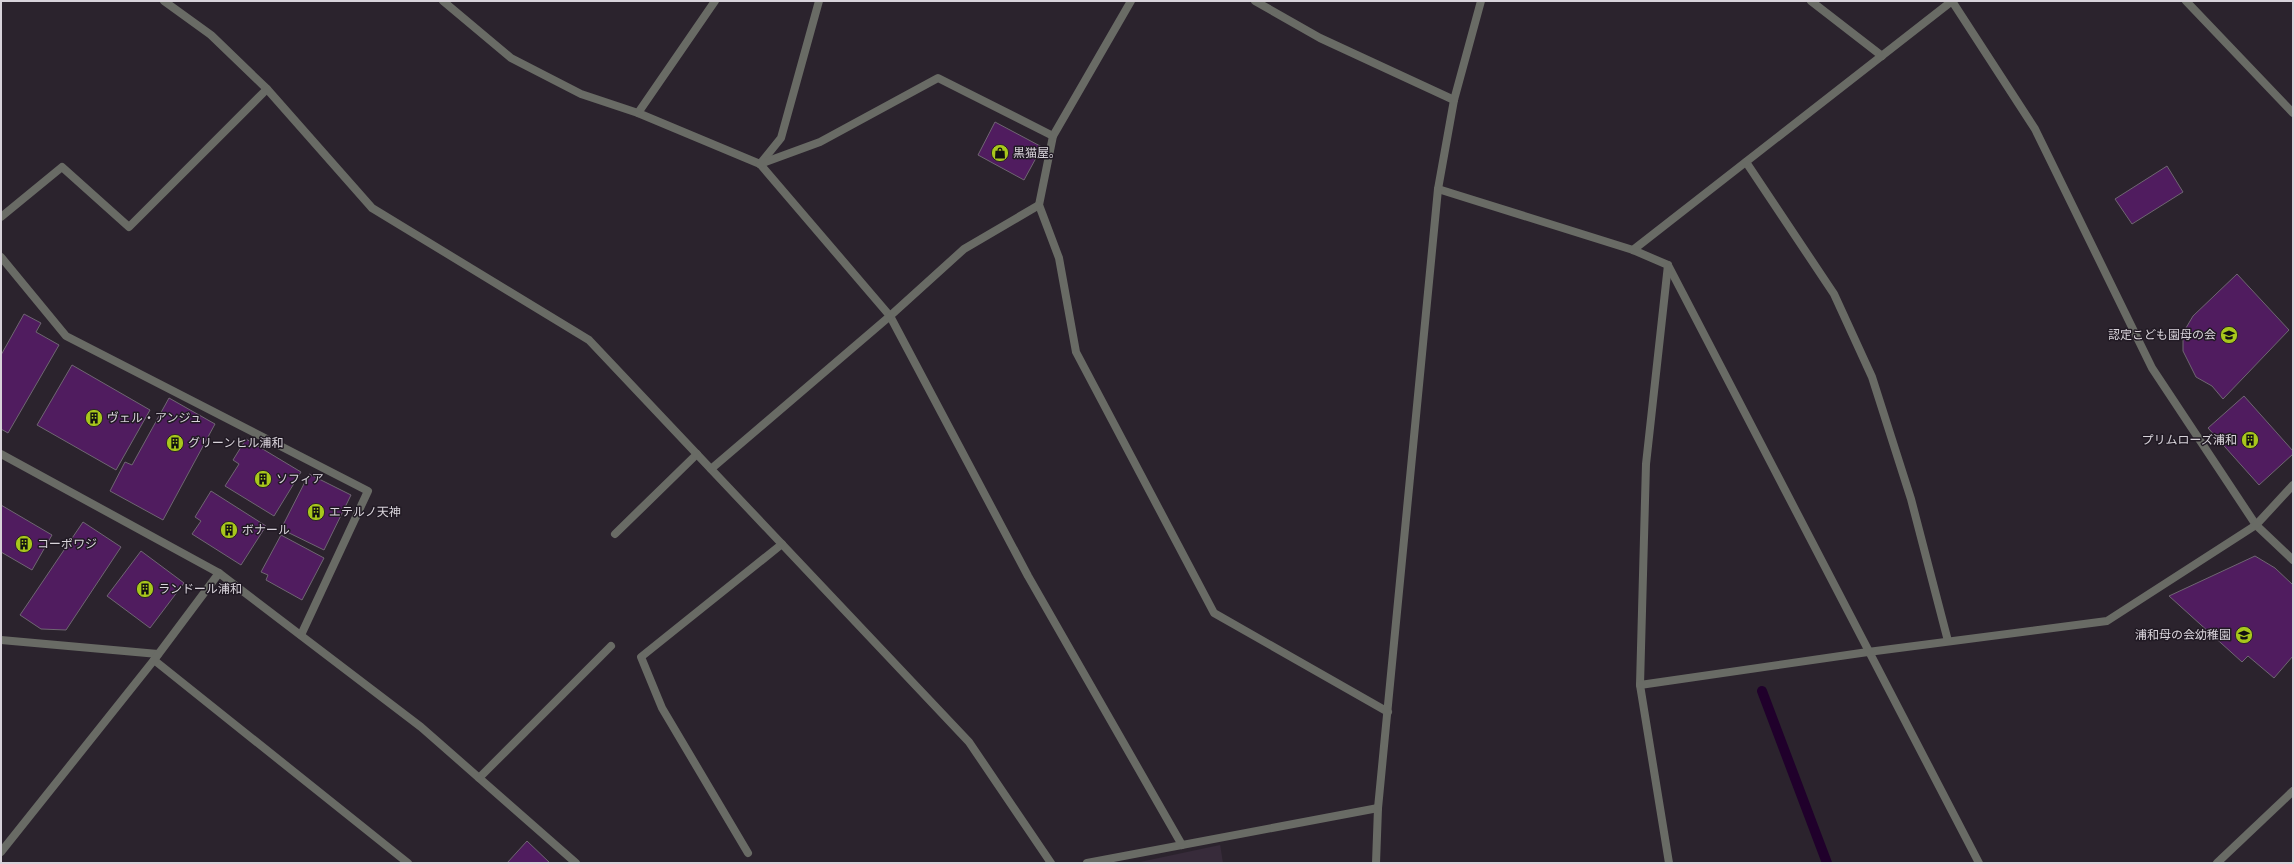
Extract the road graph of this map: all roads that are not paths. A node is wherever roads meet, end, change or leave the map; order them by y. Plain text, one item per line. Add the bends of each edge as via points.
1 (164, 1) edge
2 (442, 1) edge
3 (715, 1) edge
4 (819, 1) edge
5 (1131, 1) edge
6 (1255, 1) edge
7 (1481, 1) edge
8 (1952, 1) edge
9 (2186, 1) edge
10 (1813, 2) edge
11 (1882, 56) junction
12 (267, 89) junction
13 (1454, 100) junction
14 (638, 113) junction
15 (2293, 113) edge
16 (1053, 136) junction
17 (1746, 162) junction
18 (760, 164) junction
19 (1438, 189) junction
20 (1039, 205) junction
21 (1, 217) edge
22 (1633, 250) junction
23 (1, 257) edge
24 (1668, 265) junction
25 (890, 316) junction
26 (1, 454) edge
27 (697, 454) junction
28 (711, 469) junction
29 (2293, 485) edge
30 (2256, 525) junction
31 (615, 534) dead end
32 (782, 544) junction
33 (2293, 560) edge
34 (219, 573) junction
35 (301, 635) junction
36 (1, 640) edge
37 (1948, 641) junction
38 (611, 646) dead end
39 (1868, 652) junction
40 (156, 657) junction
41 (1640, 686) junction
42 (1388, 712) junction
43 (479, 778) junction
44 (2293, 791) edge
45 (1378, 808) junction
46 (1182, 845) junction
47 (1, 852) edge
48 (748, 853) dead end
49 (408, 863) edge
50 (576, 863) edge
51 (1051, 863) edge
52 (1088, 863) edge
53 (1376, 863) edge
54 (1669, 863) edge
55 (1979, 863) edge
56 (2217, 863) edge

1 - 12 street via 211,35
2 - 14 street via 511,58 581,94
3 - 14 street
4 - 18 street via 781,138
5 - 16 street
6 - 13 street via 1320,38
7 - 13 street
8 - 11 street
8 - 30 street via 2035,129 2152,368
9 - 15 street
10 - 11 street
11 - 17 street
12 - 21 street via 129,227 62,167
12 - 27 street via 372,208 589,340
13 - 19 street
14 - 18 street
16 - 18 street via 938,78 820,142
16 - 20 street
17 - 22 street
17 - 37 street via 1834,294 1872,377 1911,499
18 - 25 street
19 - 22 street
19 - 42 street
20 - 25 street via 964,249
20 - 42 street via 1058,258 1076,352 1214,613
22 - 24 street
23 - 35 street via 66,336 368,491
24 - 39 street via 1766,450
24 - 41 street via 1646,464
25 - 28 street
25 - 46 street via 1028,576
26 - 34 street
27 - 28 street
27 - 31 street
28 - 32 street
29 - 30 street
30 - 33 street
30 - 37 street via 2107,621
32 - 48 street via 642,657 662,708
32 - 51 street via 969,742
34 - 35 street
34 - 40 street
35 - 43 street via 421,727
36 - 40 street
37 - 39 street
38 - 43 street
39 - 41 street
39 - 55 street
40 - 47 street
40 - 49 street
41 - 54 street
42 - 45 street
43 - 50 street
44 - 56 street
45 - 46 street
45 - 53 street
46 - 52 street

